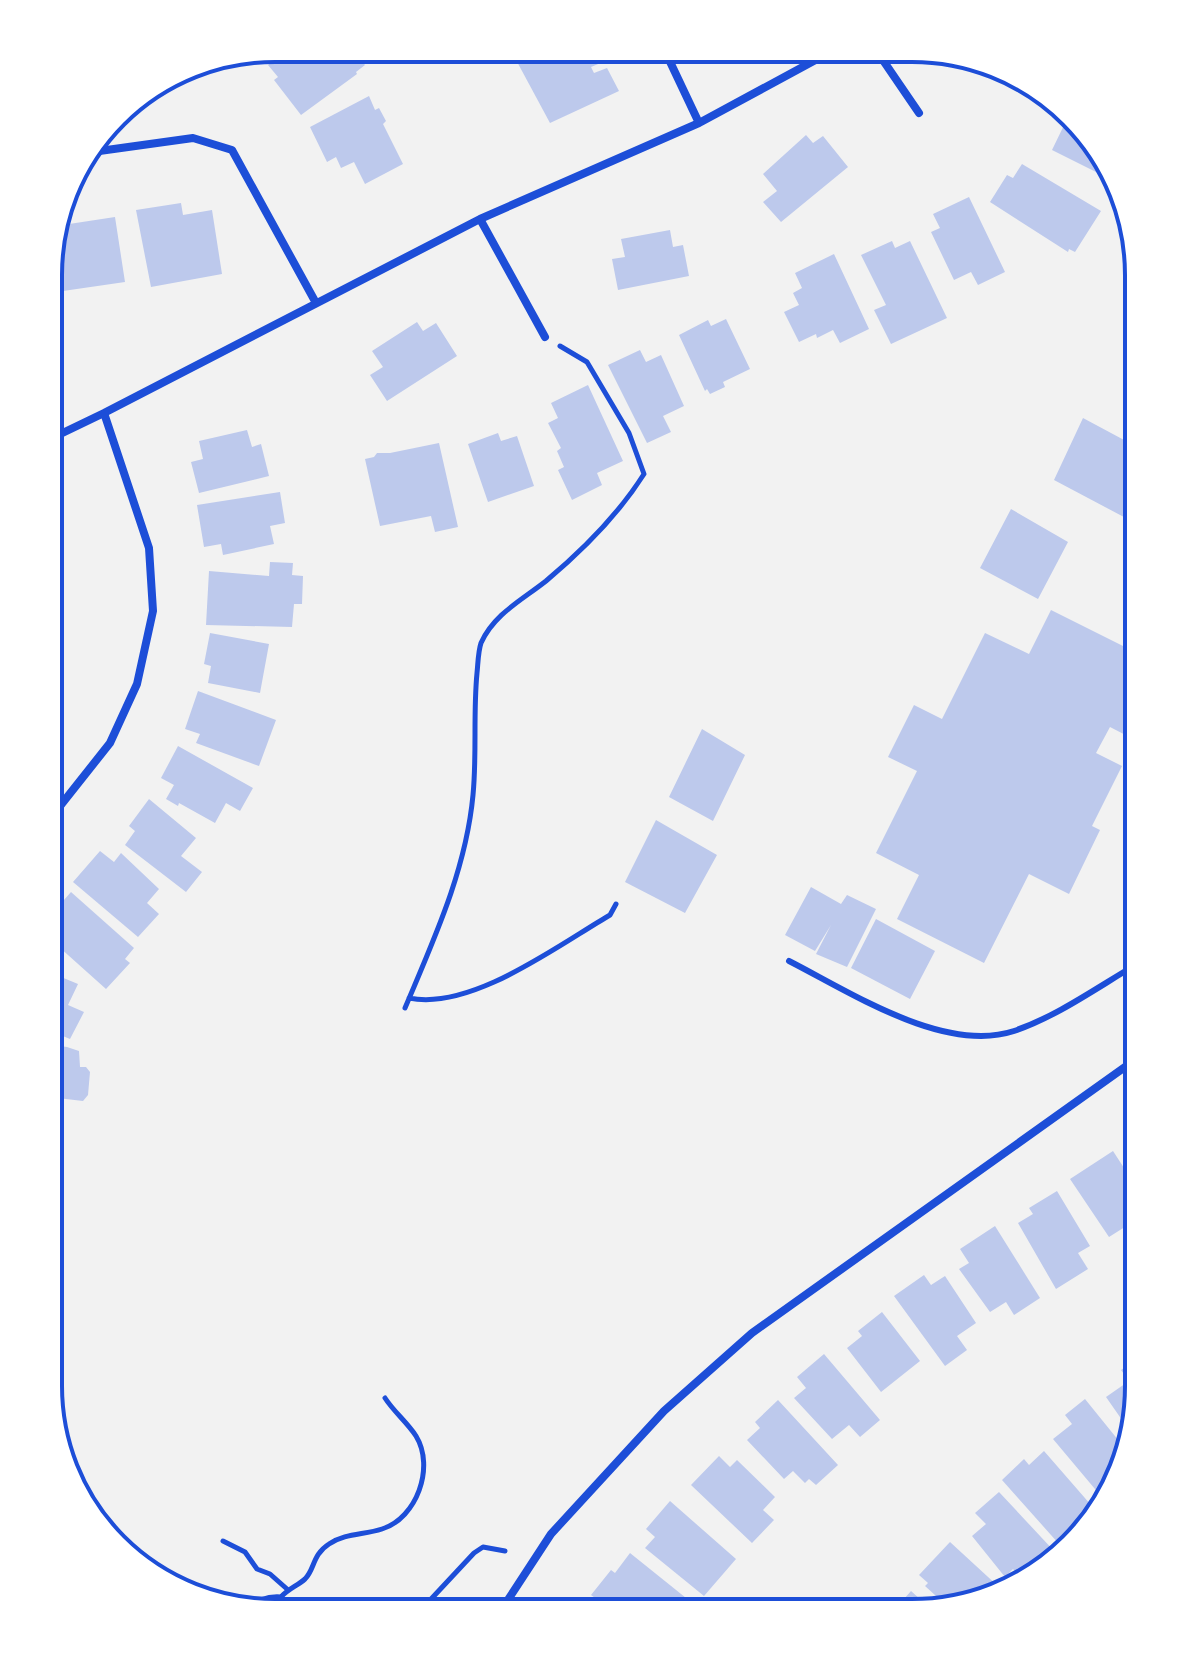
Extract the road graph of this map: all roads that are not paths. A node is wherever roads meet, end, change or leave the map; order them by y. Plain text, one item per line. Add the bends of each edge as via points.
1 (670, 62) edge
2 (812, 62) edge
3 (884, 62) edge
4 (919, 113) dead end
5 (699, 123) junction
6 (102, 151) edge
7 (480, 219) junction
8 (316, 303) junction
9 (545, 337) road end
10 (104, 413) junction
11 (62, 433) edge
12 (62, 804) edge
13 (789, 961) dead end
14 (1125, 971) edge
15 (1125, 1067) edge
16 (508, 1599) edge

1 - 5 street
2 - 5 street
3 - 4 street
5 - 7 street
6 - 8 street via 193,138 232,150
7 - 8 street
7 - 9 street
8 - 10 street
10 - 11 street
10 - 12 street via 149,548 153,611 137,684 110,743
13 - 14 lane via 908,1020 970,1037 1012,1032
15 - 16 street via 752,1333 664,1411 551,1534

